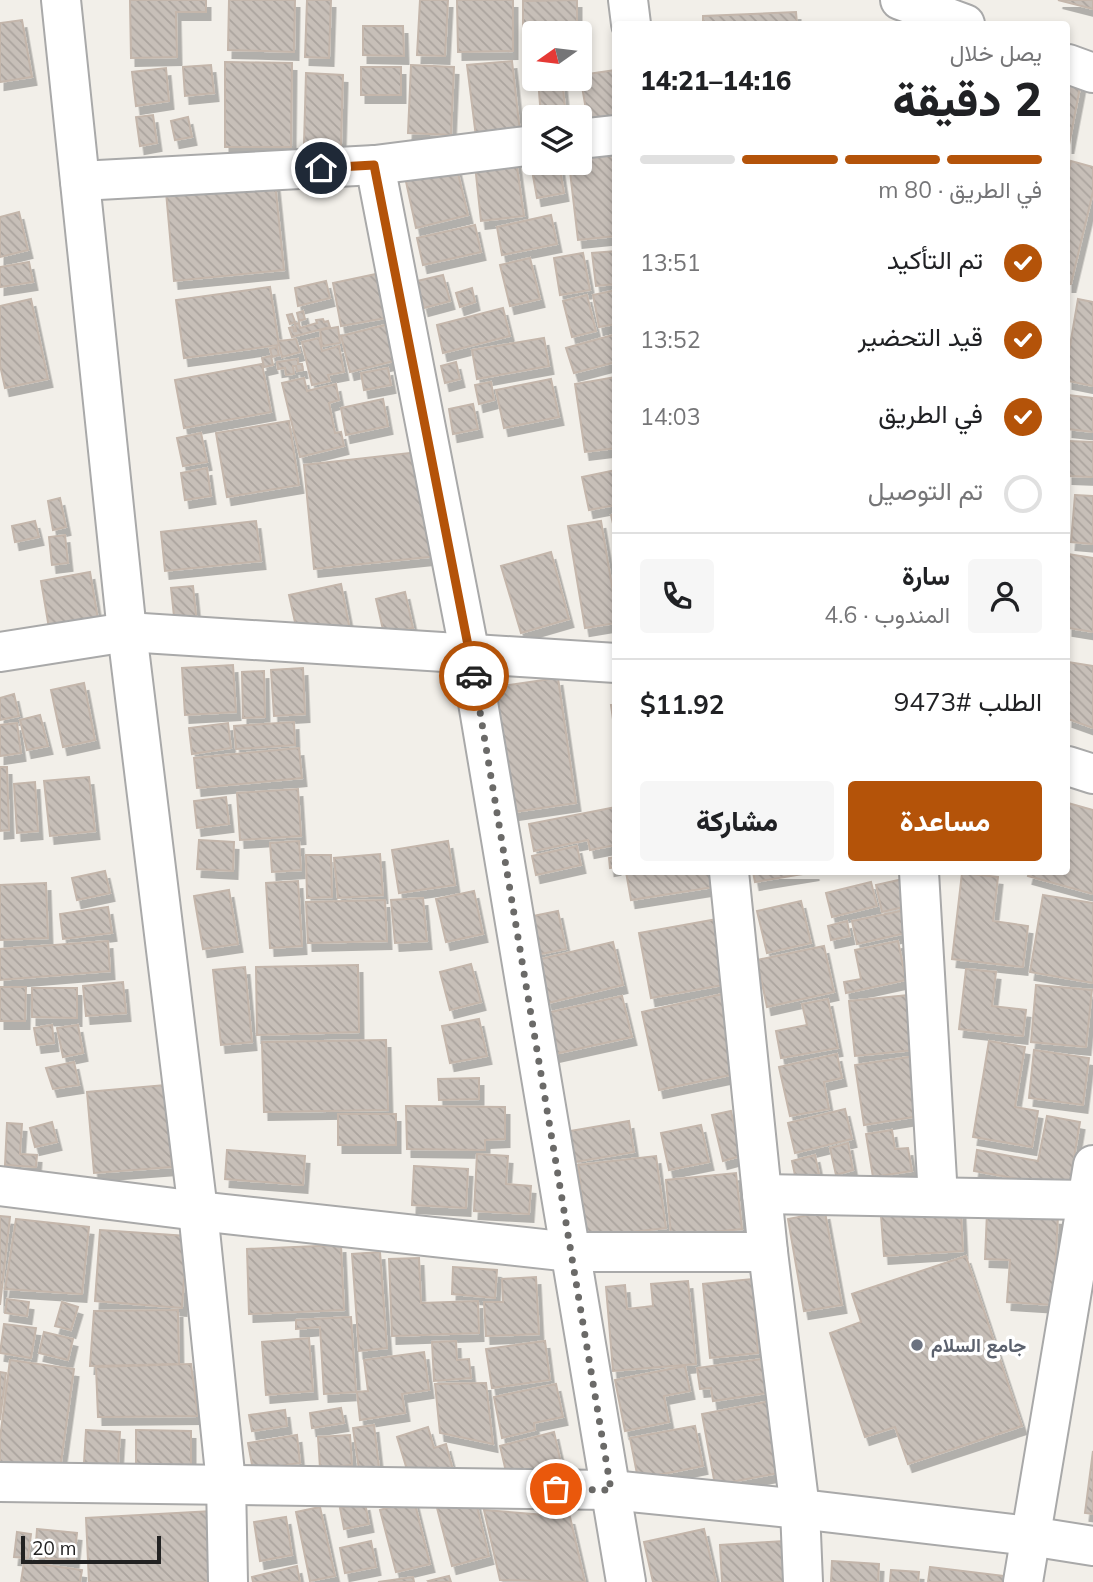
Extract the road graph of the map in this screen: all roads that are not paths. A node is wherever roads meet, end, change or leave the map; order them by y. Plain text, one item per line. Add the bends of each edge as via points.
1 (61, 0) edge
2 (628, 0) edge
3 (883, 0) edge
4 (900, 0) edge
5 (631, 21) edge
6 (884, 21) edge
7 (957, 21) edge
8 (1070, 65) edge
9 (1093, 73) edge
10 (612, 135) edge
11 (592, 138) edge
12 (522, 146) edge
13 (374, 165) junction
14 (80, 181) junction
15 (127, 632) junction
16 (0, 652) edge
17 (470, 655) junction
18 (612, 663) edge
19 (1070, 766) edge
20 (1093, 774) edge
21 (729, 875) edge
22 (919, 875) edge
23 (1090, 1183) edge
24 (0, 1186) edge
25 (762, 1194) junction
26 (938, 1198) junction
27 (198, 1211) junction
28 (571, 1252) junction
29 (768, 1252) junction
30 (0, 1482) edge
31 (226, 1483) junction
32 (611, 1490) junction
33 (800, 1509) junction
34 (1030, 1536) junction
35 (1093, 1546) edge
36 (228, 1582) edge
37 (626, 1582) edge
38 (803, 1582) edge
39 (1023, 1582) edge

1 - 14 street
2 - 5 street
3 - 6 street
4 - 7 street
8 - 9 street
10 - 11 street
12 - 13 street
13 - 14 street
13 - 17 street
14 - 15 street
15 - 16 street
15 - 17 street
15 - 27 street
17 - 18 street
17 - 28 street
19 - 20 street
21 - 25 street
22 - 26 street
23 - 26 street
23 - 34 street
24 - 27 street
25 - 26 street
25 - 29 street
27 - 28 street
27 - 31 street
28 - 29 street
28 - 32 street
29 - 33 street
30 - 31 street
31 - 32 street
31 - 36 street
32 - 33 street
32 - 37 street
33 - 34 street
33 - 38 street
34 - 35 street
34 - 39 street

